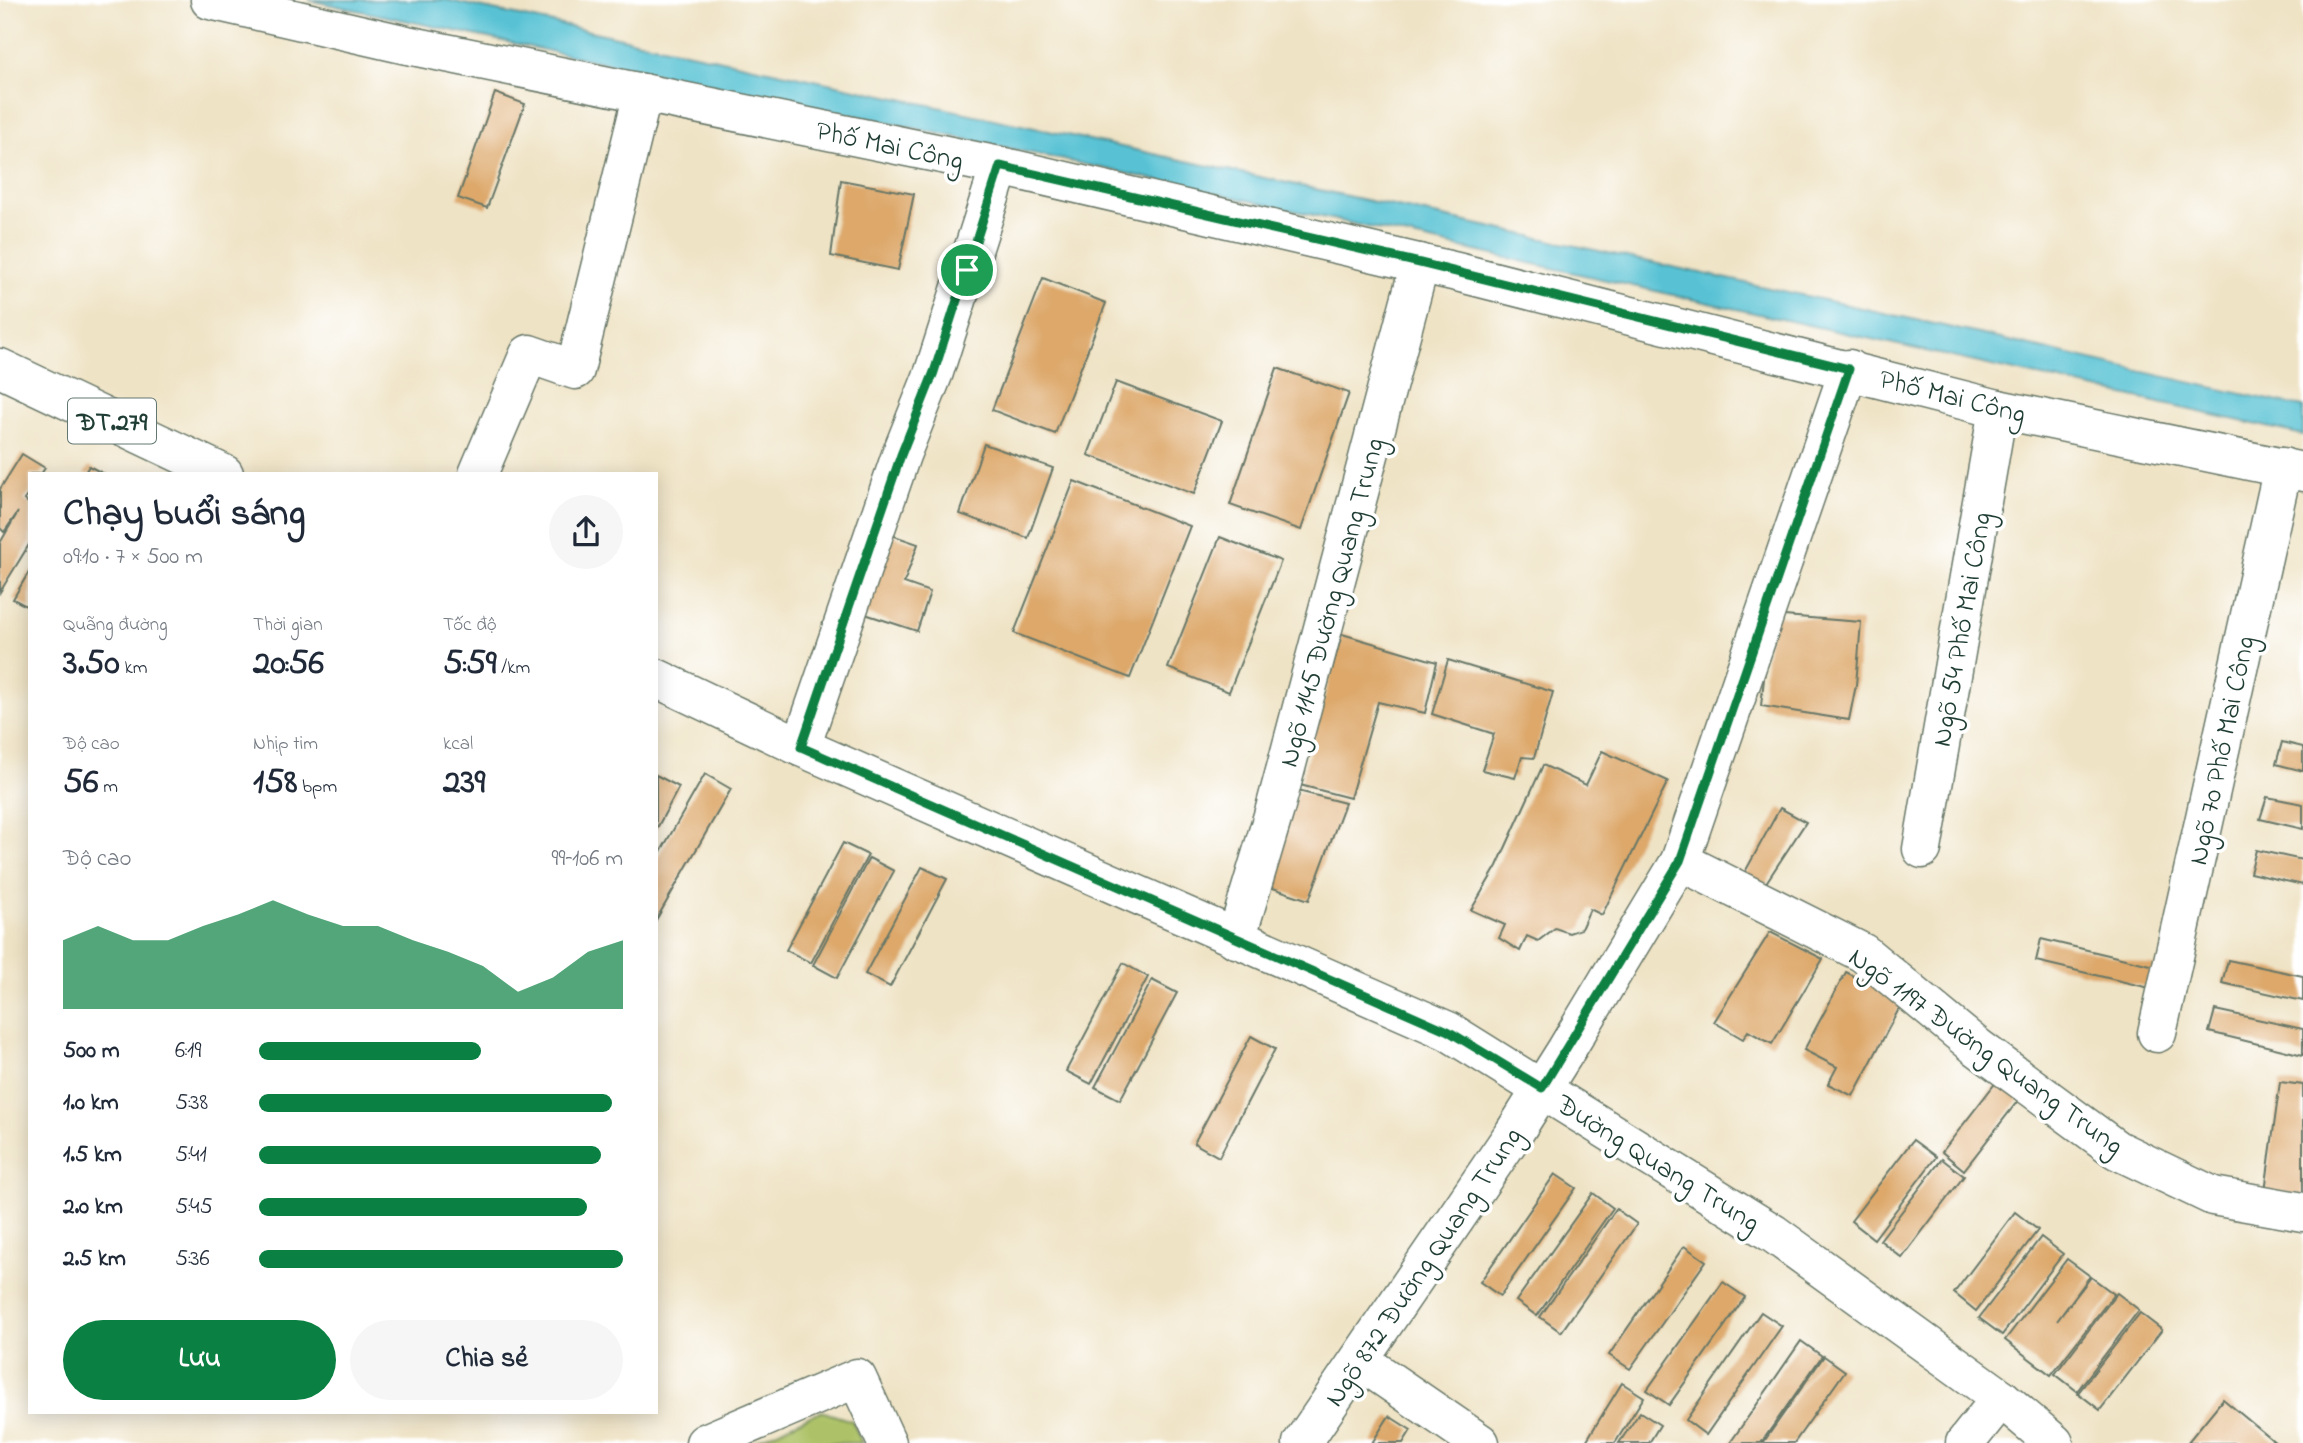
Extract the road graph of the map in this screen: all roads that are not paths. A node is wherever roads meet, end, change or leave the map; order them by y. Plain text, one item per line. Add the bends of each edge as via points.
1 (211, 0) edge
2 (643, 93) junction
3 (1000, 166) junction
4 (1420, 263) junction
5 (0, 369) edge
6 (1849, 369) junction
7 (1998, 409) junction
8 (2293, 469) edge
9 (220, 472) edge
10 (479, 472) edge
11 (658, 679) edge
12 (801, 747) junction
13 (1922, 849) dead end
14 (1680, 861) junction
15 (1236, 939) junction
16 (2157, 1033) dead end
17 (1542, 1088) junction
18 (2303, 1212) edge
19 (1359, 1360) junction
20 (2001, 1398) junction
21 (705, 1443) edge
22 (887, 1443) edge
23 (1302, 1443) edge
24 (1480, 1443) edge
25 (1965, 1443) edge
26 (2054, 1443) edge

1 - 2 street, Phố Mai Công
2 - 3 street, Phố Mai Công
2 - 10 street via 575,370 529,354
3 - 4 street, Phố Mai Công
3 - 12 street via 934,372
4 - 6 street, Phố Mai Công
4 - 15 street, Ngõ 1145 Đường Quang Trung
5 - 9 street, ĐT.279
6 - 7 street, Phố Mai Công
6 - 14 street, Ngõ 872 Đường Quang Trung
7 - 8 street, Phố Mai Công
7 - 13 street, Ngõ 54 Phố Mai Công
8 - 16 street, Ngõ 70 Phố Mai Công
11 - 12 street, Đường Quang Trung
12 - 15 street, Đường Quang Trung
14 - 17 street, Ngõ 872 Đường Quang Trung
14 - 18 street, Ngõ 1197 Đường Quang Trung via 1863,953 1977,1047 2118,1150 2213,1196
15 - 17 street, Đường Quang Trung via 1448,1031
17 - 19 street, Ngõ 872 Đường Quang Trung
17 - 20 street, Đường Quang Trung via 1774,1234
19 - 23 street, Ngõ 872 Đường Quang Trung
19 - 24 street
20 - 25 street
20 - 26 street, Đường Quang Trung
21 - 22 street via 857,1378

